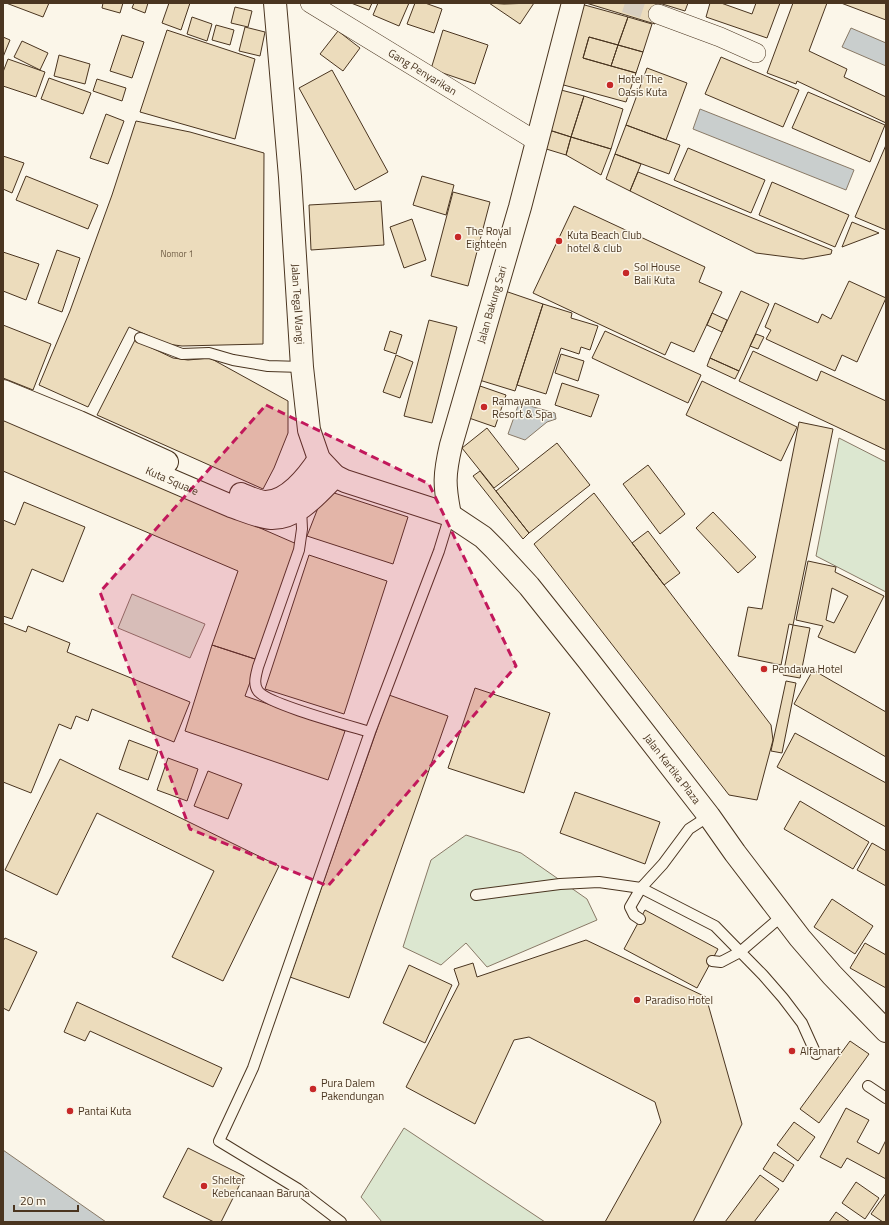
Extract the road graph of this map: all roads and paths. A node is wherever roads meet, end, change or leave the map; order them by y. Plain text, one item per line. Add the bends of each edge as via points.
1 (275, 3) edge
2 (310, 3) edge
3 (572, 3) edge
4 (658, 14) tunnel mouth
5 (756, 53) dead end
6 (536, 141) junction
7 (140, 338) dead end
8 (302, 368) junction
9 (3, 391) edge
10 (3, 408) edge
11 (71, 427) junction
12 (319, 459) junction
13 (335, 476) junction
14 (300, 507) junction
15 (450, 515) junction
16 (370, 732) junction
17 (709, 816) junction
18 (640, 888) junction
19 (476, 895) dead end
20 (783, 916) junction
21 (640, 919) dead end
22 (740, 952) junction
23 (712, 961) dead end
24 (886, 1031) edge
25 (816, 1054) dead end
26 (868, 1086) dead end
27 (886, 1098) edge
28 (341, 1222) edge

1 - 8 main road, Jalan Tegal Wangi via 290,177
2 - 6 street, Gang Penyarikan
3 - 6 main road, Jalan Bakung Sari
4 - 5 street
6 - 15 main road, Jalan Bakung Sari via 516,223 467,388 446,470 445,489
7 - 8 lane via 182,354 209,354 268,366
8 - 12 main road, Jalan Tegal Wangi via 309,430
9 - 11 main road, Kuta Square
10 - 11 main road, Kuta Square
11 - 12 main road, Kuta Square via 253,500 264,502 276,500 293,489 312,471
11 - 14 main road, Kuta Square via 251,513 270,518 292,513
12 - 13 main road, Jalan Tegal Wangi
13 - 14 main road, Kuta Square
13 - 15 main road, Jalan Tegal Wangi via 372,491
14 - 16 lane via 302,529 299,550 258,667 256,689 260,695 283,705
15 - 16 lane via 439,551
15 - 17 main road, Jalan Kartika Plaza via 483,537 529,586
16 - 28 lane via 253,1068 219,1141 298,1189
17 - 18 lane via 689,829 663,864
17 - 20 main road, Jalan Kartika Plaza
18 - 19 lane via 599,882 560,884
18 - 21 lane via 630,907 634,915
18 - 22 lane via 715,926
20 - 22 lane
20 - 24 main road, Jalan Kartika Plaza via 832,975
22 - 23 lane via 721,962
22 - 25 lane via 763,975 802,1024
26 - 27 lane

